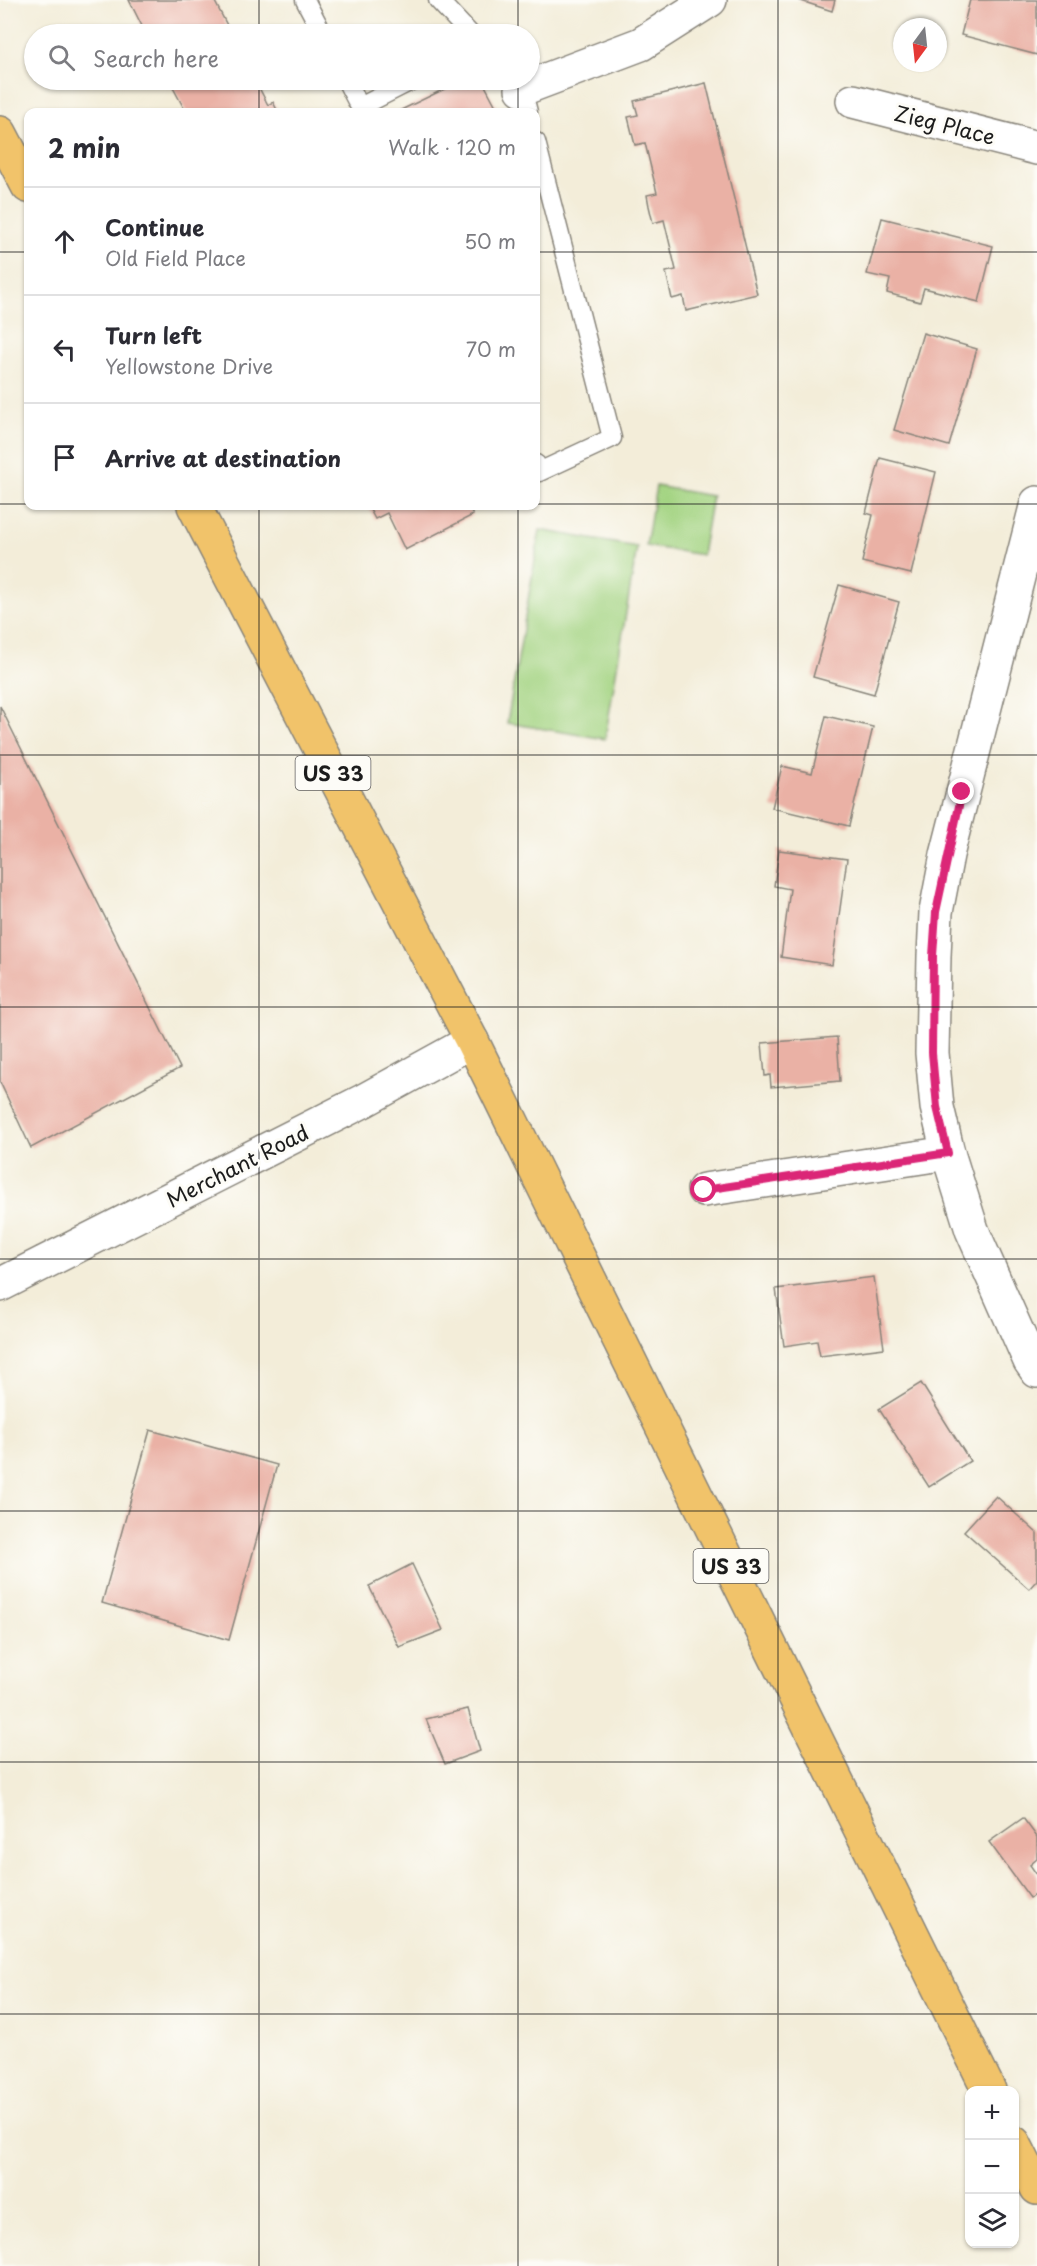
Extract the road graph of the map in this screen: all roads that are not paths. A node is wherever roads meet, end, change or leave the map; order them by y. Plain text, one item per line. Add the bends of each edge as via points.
1 (305, 0) edge
2 (438, 0) edge
3 (710, 0) edge
4 (318, 24) edge
5 (461, 24) edge
6 (540, 86) edge
7 (351, 90) edge
8 (393, 90) edge
9 (853, 100) dead end
10 (0, 133) edge
11 (1037, 148) edge
12 (540, 175) edge
13 (24, 178) edge
14 (540, 472) edge
15 (1037, 504) edge
16 (196, 510) edge
17 (472, 1041) junction
18 (948, 1153) junction
19 (704, 1190) dead end
20 (0, 1285) edge
21 (1037, 1371) edge
22 (987, 2086) edge
23 (1019, 2153) edge
24 (1037, 2188) edge

1 - 4 lane
2 - 5 lane
3 - 6 street via 641,44
7 - 8 lane via 360,106
9 - 11 street, Zieg Place
10 - 13 highway
12 - 14 lane via 612,438
15 - 18 street via 962,792 936,912 932,1053 937,1107
16 - 17 highway, US 33
17 - 20 street, Merchant Road via 363,1101
17 - 22 highway, US 33
18 - 19 street
18 - 21 street via 972,1230
23 - 24 highway

